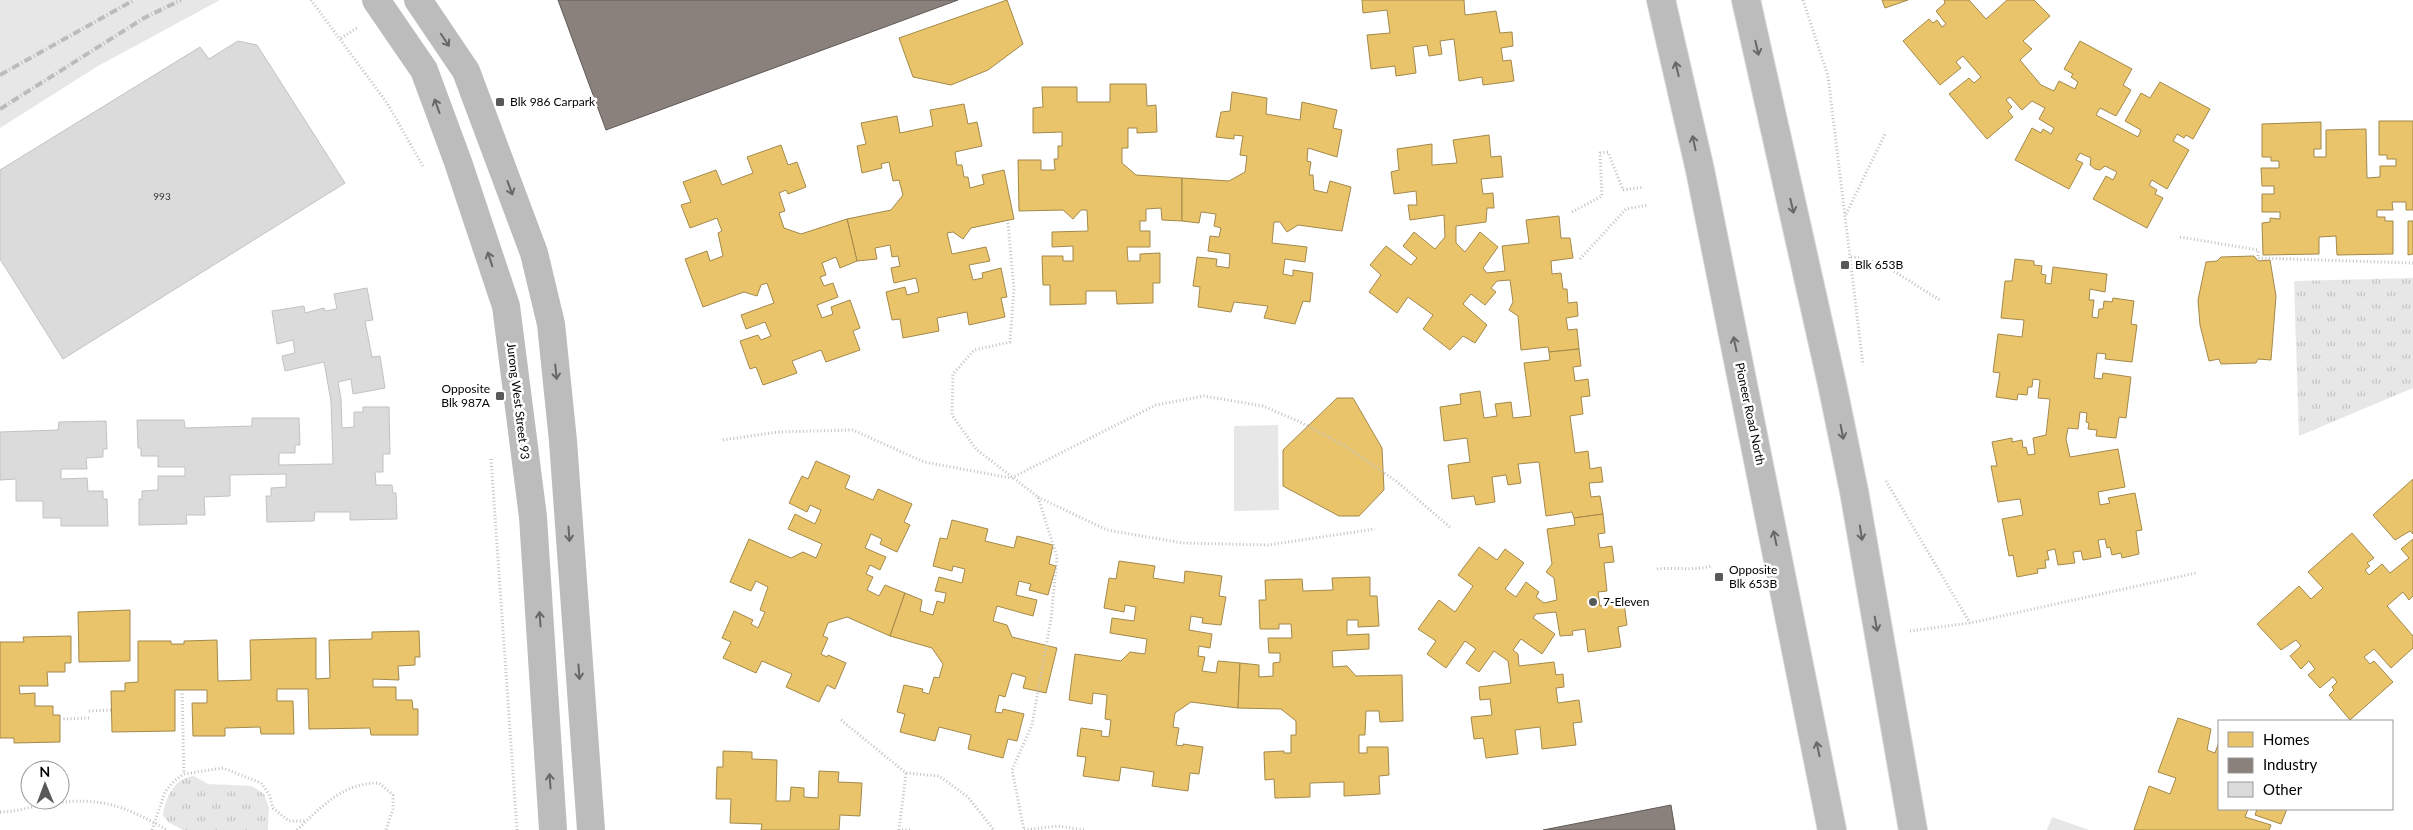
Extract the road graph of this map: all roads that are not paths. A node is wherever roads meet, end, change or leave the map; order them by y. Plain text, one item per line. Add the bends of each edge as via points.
1 (376, 0) edge
2 (418, 0) edge
3 (1661, 0) edge
4 (1746, 0) edge
5 (553, 830) edge
6 (591, 830) edge
7 (1832, 830) edge
8 (1913, 830) edge

5 -> 1 street, Jurong West Street 93 via 533,516 506,306 424,70
2 -> 6 street via 466,71 534,253 551,324 563,441
7 -> 3 street, Pioneer Road North via 1700,170
4 -> 8 street via 1846,452

